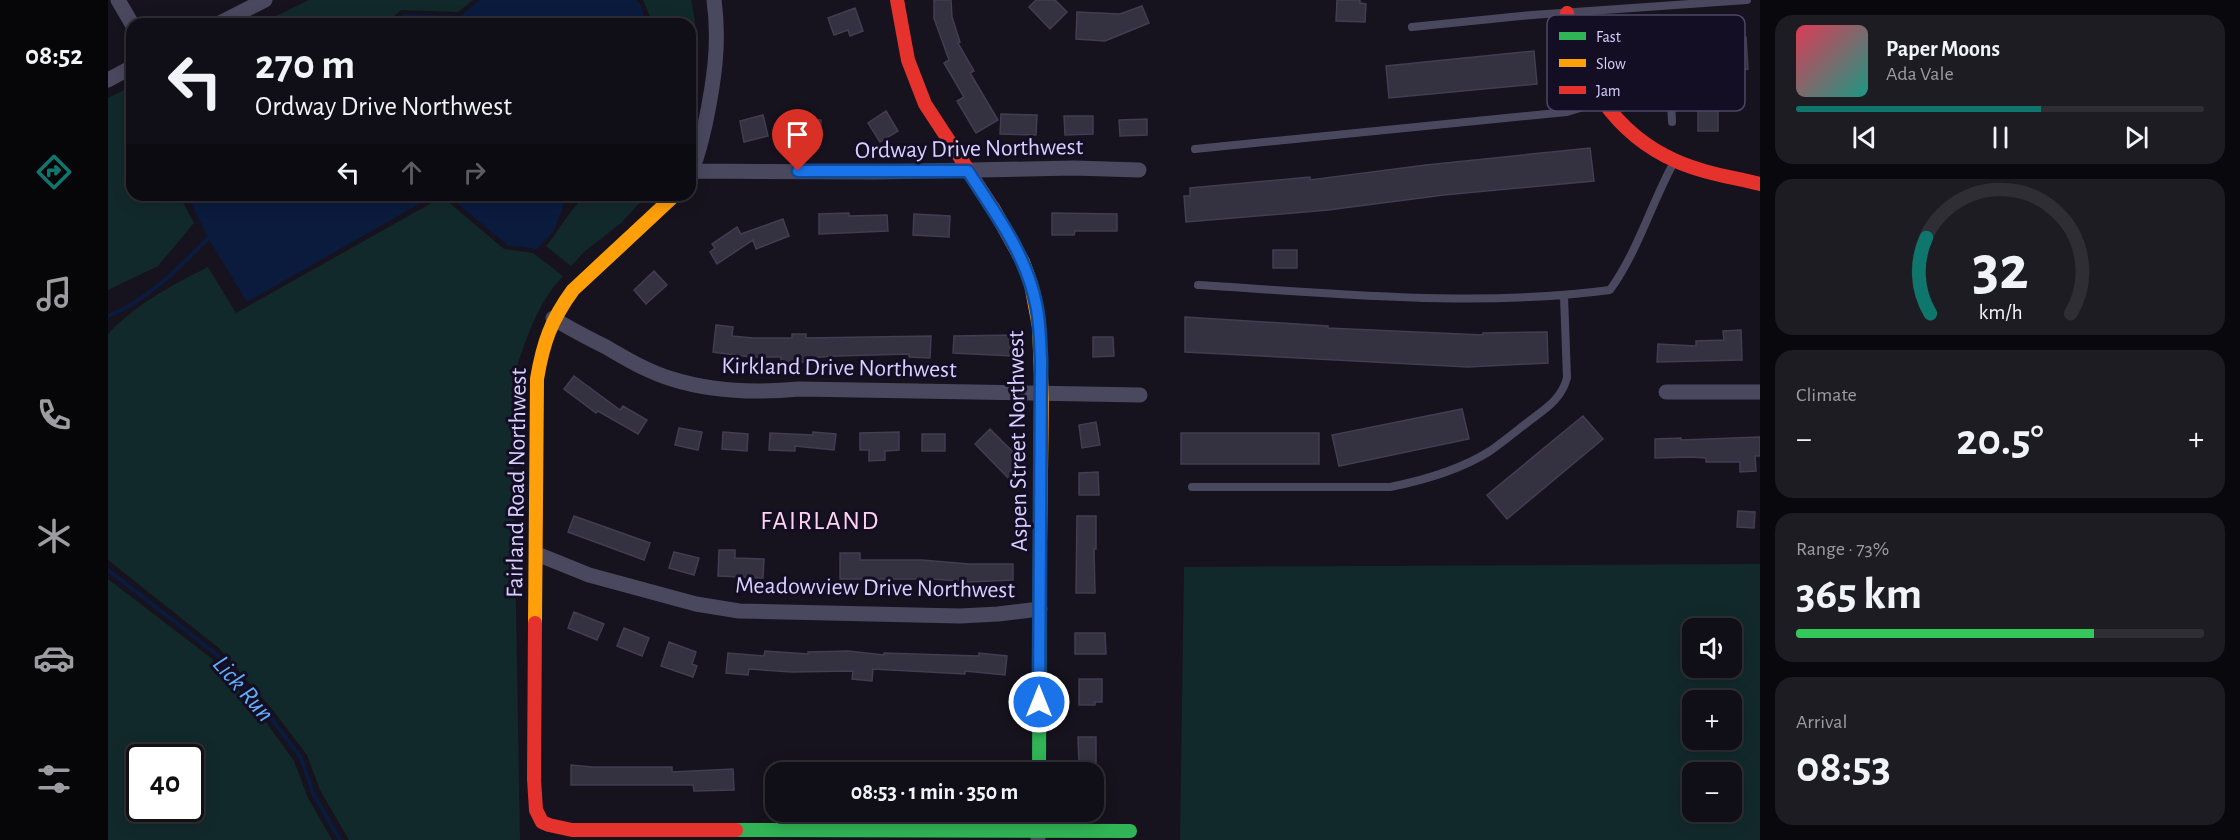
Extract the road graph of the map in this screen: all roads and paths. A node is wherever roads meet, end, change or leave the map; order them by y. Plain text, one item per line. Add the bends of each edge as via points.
1 (118, 0) edge
2 (265, 0) edge
3 (714, 0) edge
4 (897, 0) edge
5 (1748, 0) edge
6 (1567, 13) joint
7 (128, 18) edge
8 (230, 18) edge
9 (1412, 27) dead end
10 (126, 70) edge
11 (108, 80) edge
12 (1570, 111) edge
13 (1612, 111) edge
14 (1671, 111) edge
15 (1672, 122) dead end
16 (1196, 149) dead end
17 (696, 158) edge
18 (1674, 160) junction
19 (1139, 170) dead end
20 (968, 171) junction
21 (696, 172) edge
22 (1760, 184) edge
23 (669, 201) edge
24 (1198, 285) dead end
25 (1564, 296) junction
26 (553, 318) junction
27 (1042, 392) junction
28 (1666, 392) dead end
29 (1760, 392) edge
30 (1140, 395) dead end
31 (1192, 487) dead end
32 (537, 554) junction
33 (1040, 609) junction
34 (1039, 762) edge
35 (1130, 831) dead end
36 (1038, 835) edge

1 - 7 street
2 - 8 street
3 - 17 street via 717,57
4 - 20 street, Aspen Street Northwest via 919,90
5 - 6 lane
6 - 9 lane
10 - 11 street
12 - 16 lane
13 - 18 street via 1637,137
14 - 15 lane
18 - 22 street
18 - 25 lane via 1635,249 1610,290
19 - 20 street, Ordway Drive Northwest
20 - 21 street, Ordway Drive Northwest
20 - 27 street, Aspen Street Northwest via 1011,237 1031,283 1037,305
23 - 26 street, Fairland Road Northwest via 577,285
24 - 25 lane via 1445,298
25 - 31 lane via 1564,389 1552,404 1469,463 1416,482 1382,488
26 - 27 street, Kirkland Drive Northwest via 670,379 728,391
26 - 32 street, Fairland Road Northwest via 537,379
27 - 30 street, Kirkland Drive Northwest
27 - 33 street, Aspen Street Northwest
28 - 29 street
32 - 33 street, Meadowview Drive Northwest via 589,575 696,604 739,611 960,616
32 - 36 street, Fairland Road Northwest via 534,779 537,812 551,828
33 - 34 street, Aspen Street Northwest
35 - 36 street

